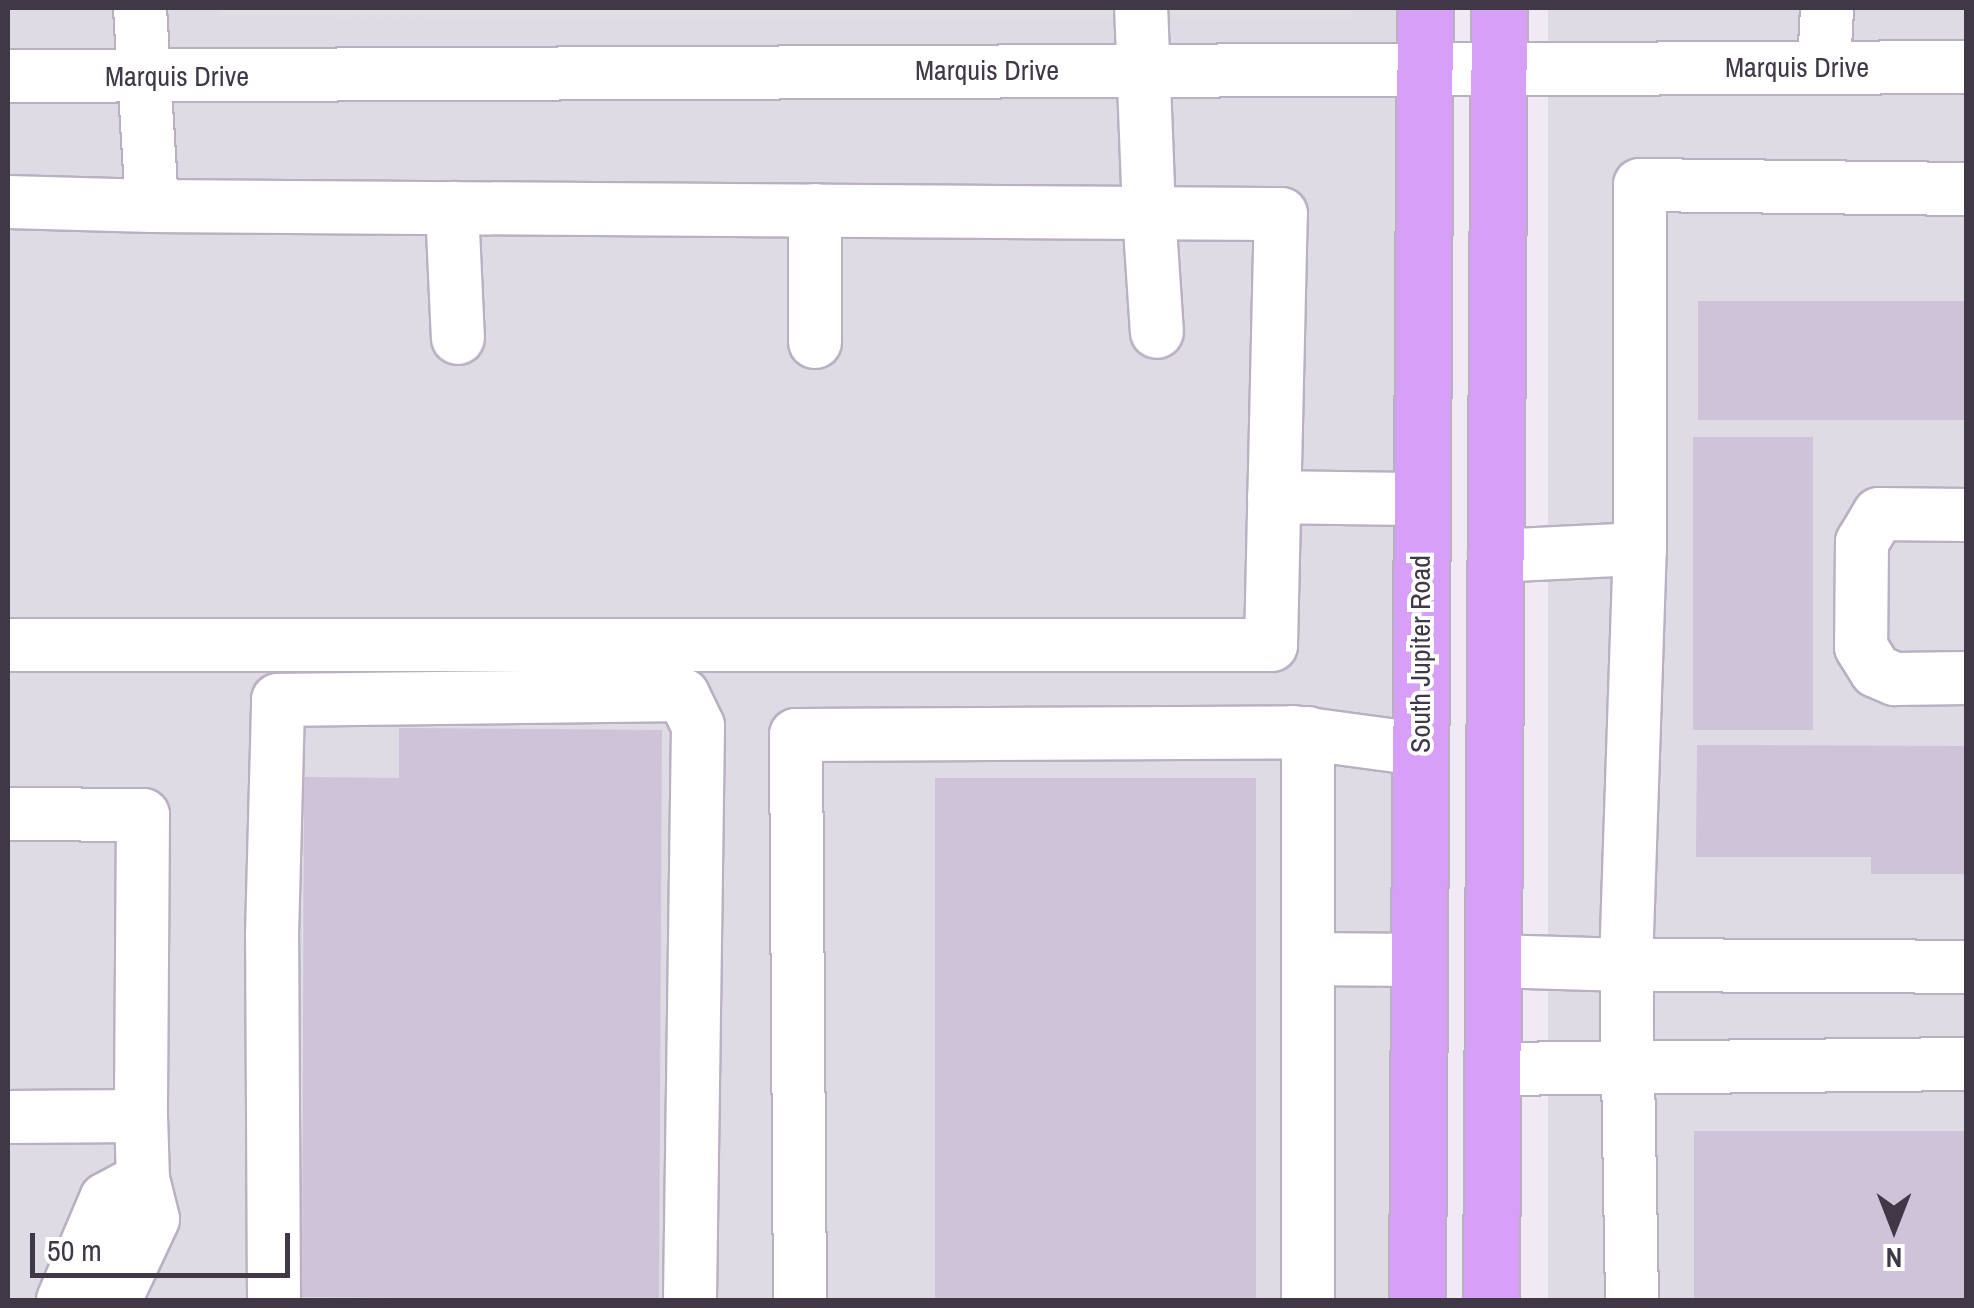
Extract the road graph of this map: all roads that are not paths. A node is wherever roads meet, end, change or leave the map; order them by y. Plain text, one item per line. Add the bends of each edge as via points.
1 (140, 8) edge
2 (1141, 8) edge
3 (1426, 8) edge
4 (1500, 8) edge
5 (1827, 8) edge
6 (1824, 66) junction
7 (1499, 67) junction
8 (1966, 67) edge
9 (1424, 68) junction
10 (1139, 70) junction
11 (8, 76) edge
12 (142, 77) junction
13 (1966, 188) edge
14 (8, 202) edge
15 (152, 206) junction
16 (452, 208) junction
17 (815, 210) junction
18 (1149, 214) junction
19 (1156, 332) dead end
20 (458, 338) dead end
21 (815, 342) dead end
22 (1274, 497) junction
23 (1422, 499) junction
24 (1966, 514) edge
25 (1640, 549) junction
26 (1496, 556) junction
27 (8, 645) edge
28 (1966, 678) edge
29 (1308, 733) junction
30 (1420, 749) junction
31 (8, 814) edge
32 (1308, 959) junction
33 (1418, 960) junction
34 (1492, 961) junction
35 (1626, 965) junction
36 (1966, 967) edge
37 (1966, 1064) edge
38 (1629, 1067) junction
39 (1492, 1069) junction
40 (141, 1116) junction
41 (8, 1117) edge
42 (143, 1179) junction
43 (62, 1300) edge
44 (115, 1300) edge
45 (274, 1300) edge
46 (690, 1300) edge
47 (800, 1300) edge
48 (1308, 1300) edge
49 (1417, 1300) edge
50 (1491, 1300) edge
51 (1632, 1300) edge

1 - 12 street
2 - 10 street
3 - 9 main road, South Jupiter Road
4 - 7 main road
5 - 6 street
6 - 7 street, Marquis Drive
6 - 8 street, Marquis Drive
7 - 9 street, Marquis Drive
7 - 26 main road
9 - 10 street, Marquis Drive
9 - 23 main road, South Jupiter Road
10 - 12 street, Marquis Drive
10 - 18 street
11 - 12 street, Marquis Drive
12 - 15 street
13 - 25 street via 1640,184
14 - 15 street
15 - 16 street
16 - 17 street
16 - 20 street
17 - 18 street
17 - 21 street
18 - 19 street
18 - 22 street via 1281,214
22 - 23 street
22 - 27 street via 1271,645
23 - 30 main road, South Jupiter Road
24 - 28 street via 1878,514 1862,542 1861,647 1876,671 1895,678
25 - 26 street
25 - 35 street
26 - 34 main road
29 - 30 street
29 - 32 street
29 - 47 street via 796,734
30 - 33 main road, South Jupiter Road
31 - 40 street via 142,815
32 - 33 street
32 - 48 street
33 - 34 main road
33 - 49 main road, South Jupiter Road
34 - 35 street
34 - 39 main road
35 - 36 street
35 - 38 street
37 - 38 street
38 - 39 street
38 - 51 street
39 - 50 main road
40 - 41 street
40 - 42 street
42 - 43 street via 106,1199
42 - 44 street via 153,1219
45 - 46 street via 278,700 684,695 698,726

